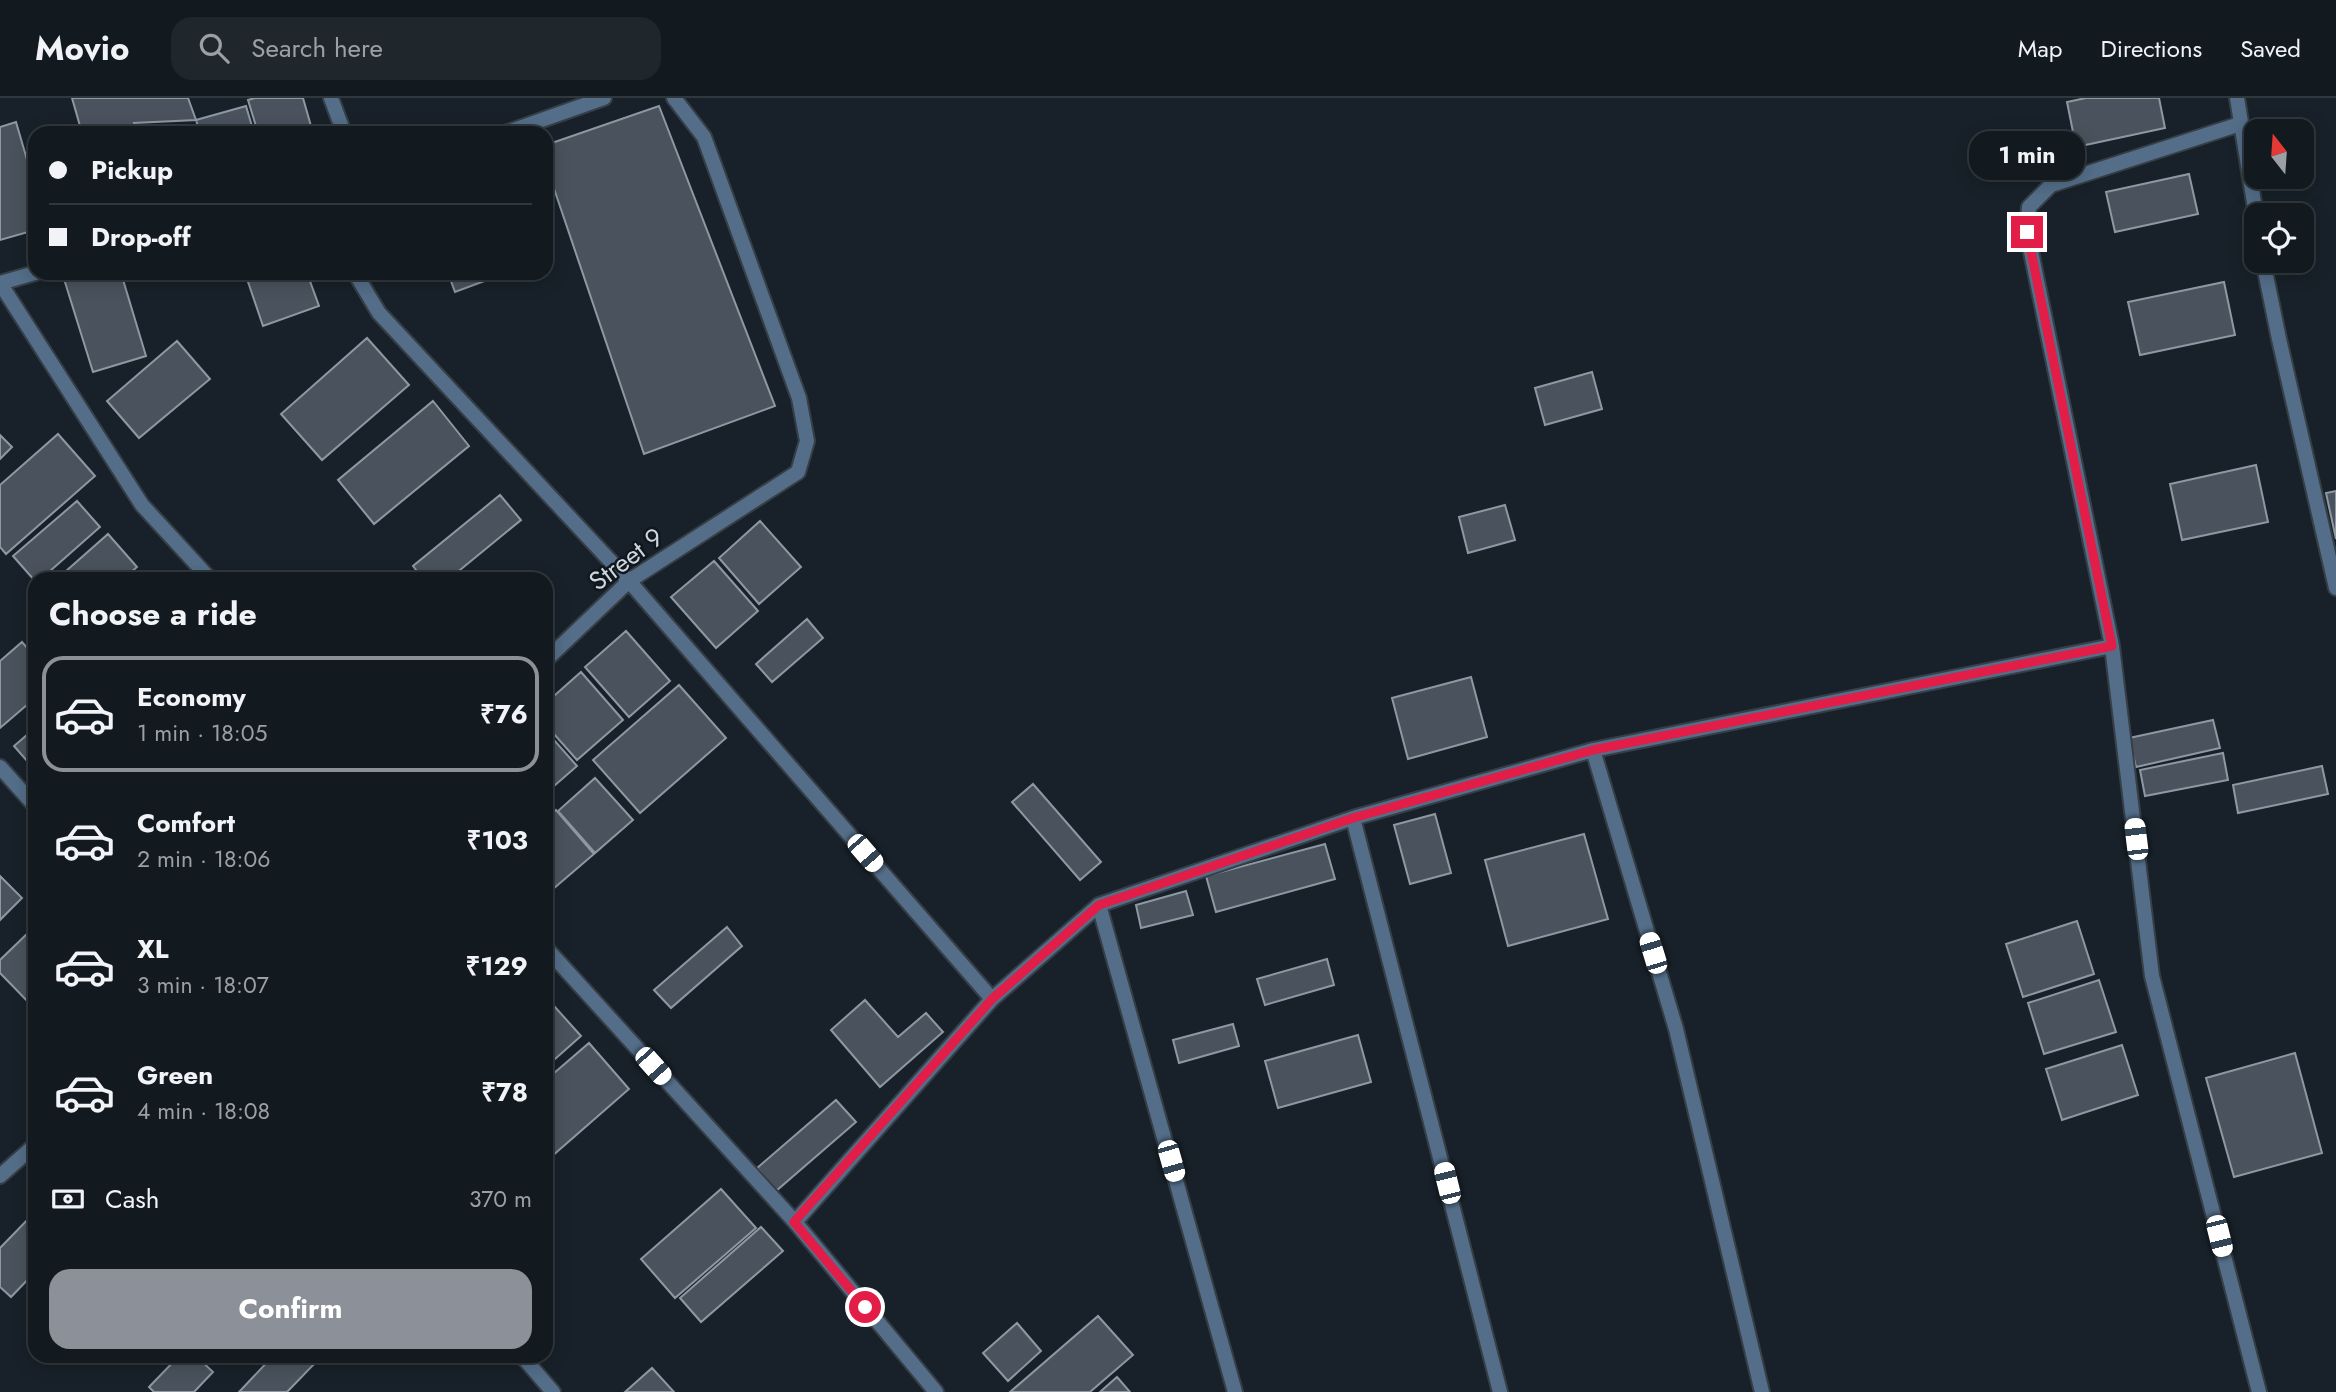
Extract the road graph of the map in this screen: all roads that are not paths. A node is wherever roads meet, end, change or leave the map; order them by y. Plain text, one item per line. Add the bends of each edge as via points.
1 (331, 98) edge
2 (604, 98) edge
3 (674, 98) edge
4 (2237, 98) edge
5 (2240, 124) junction
6 (341, 126) edge
7 (525, 126) edge
8 (2254, 203) edge
9 (2265, 273) edge
10 (28, 275) edge
11 (359, 280) edge
12 (0, 283) edge
13 (204, 572) edge
14 (629, 581) junction
15 (2336, 588) edge
16 (2112, 646) junction
17 (553, 653) edge
18 (1593, 750) junction
19 (0, 767) edge
20 (28, 798) edge
21 (1353, 818) junction
22 (1099, 905) junction
23 (553, 956) edge
24 (992, 999) junction
25 (28, 1151) edge
26 (0, 1176) edge
27 (794, 1222) junction
28 (528, 1363) edge
29 (553, 1392) edge
30 (936, 1392) edge
31 (1235, 1392) edge
32 (1500, 1392) edge
33 (1762, 1392) edge
34 (2259, 1392) edge

1 - 6 street
2 - 7 street
3 - 14 street, Street 9 via 704,137 799,398 807,440 798,472
4 - 5 street
5 - 8 street
5 - 16 street via 2051,186 2029,207 2027,232
9 - 15 street
10 - 12 street
11 - 14 street via 379,313
12 - 13 street via 142,505
14 - 17 street, Street 9
14 - 24 street
16 - 18 street
16 - 34 street via 2152,976
18 - 21 street
18 - 33 street via 1676,1029
19 - 20 street
21 - 22 street
21 - 32 street
22 - 24 street
22 - 31 street
23 - 27 street
24 - 27 street
25 - 26 street
27 - 30 street
28 - 29 street

